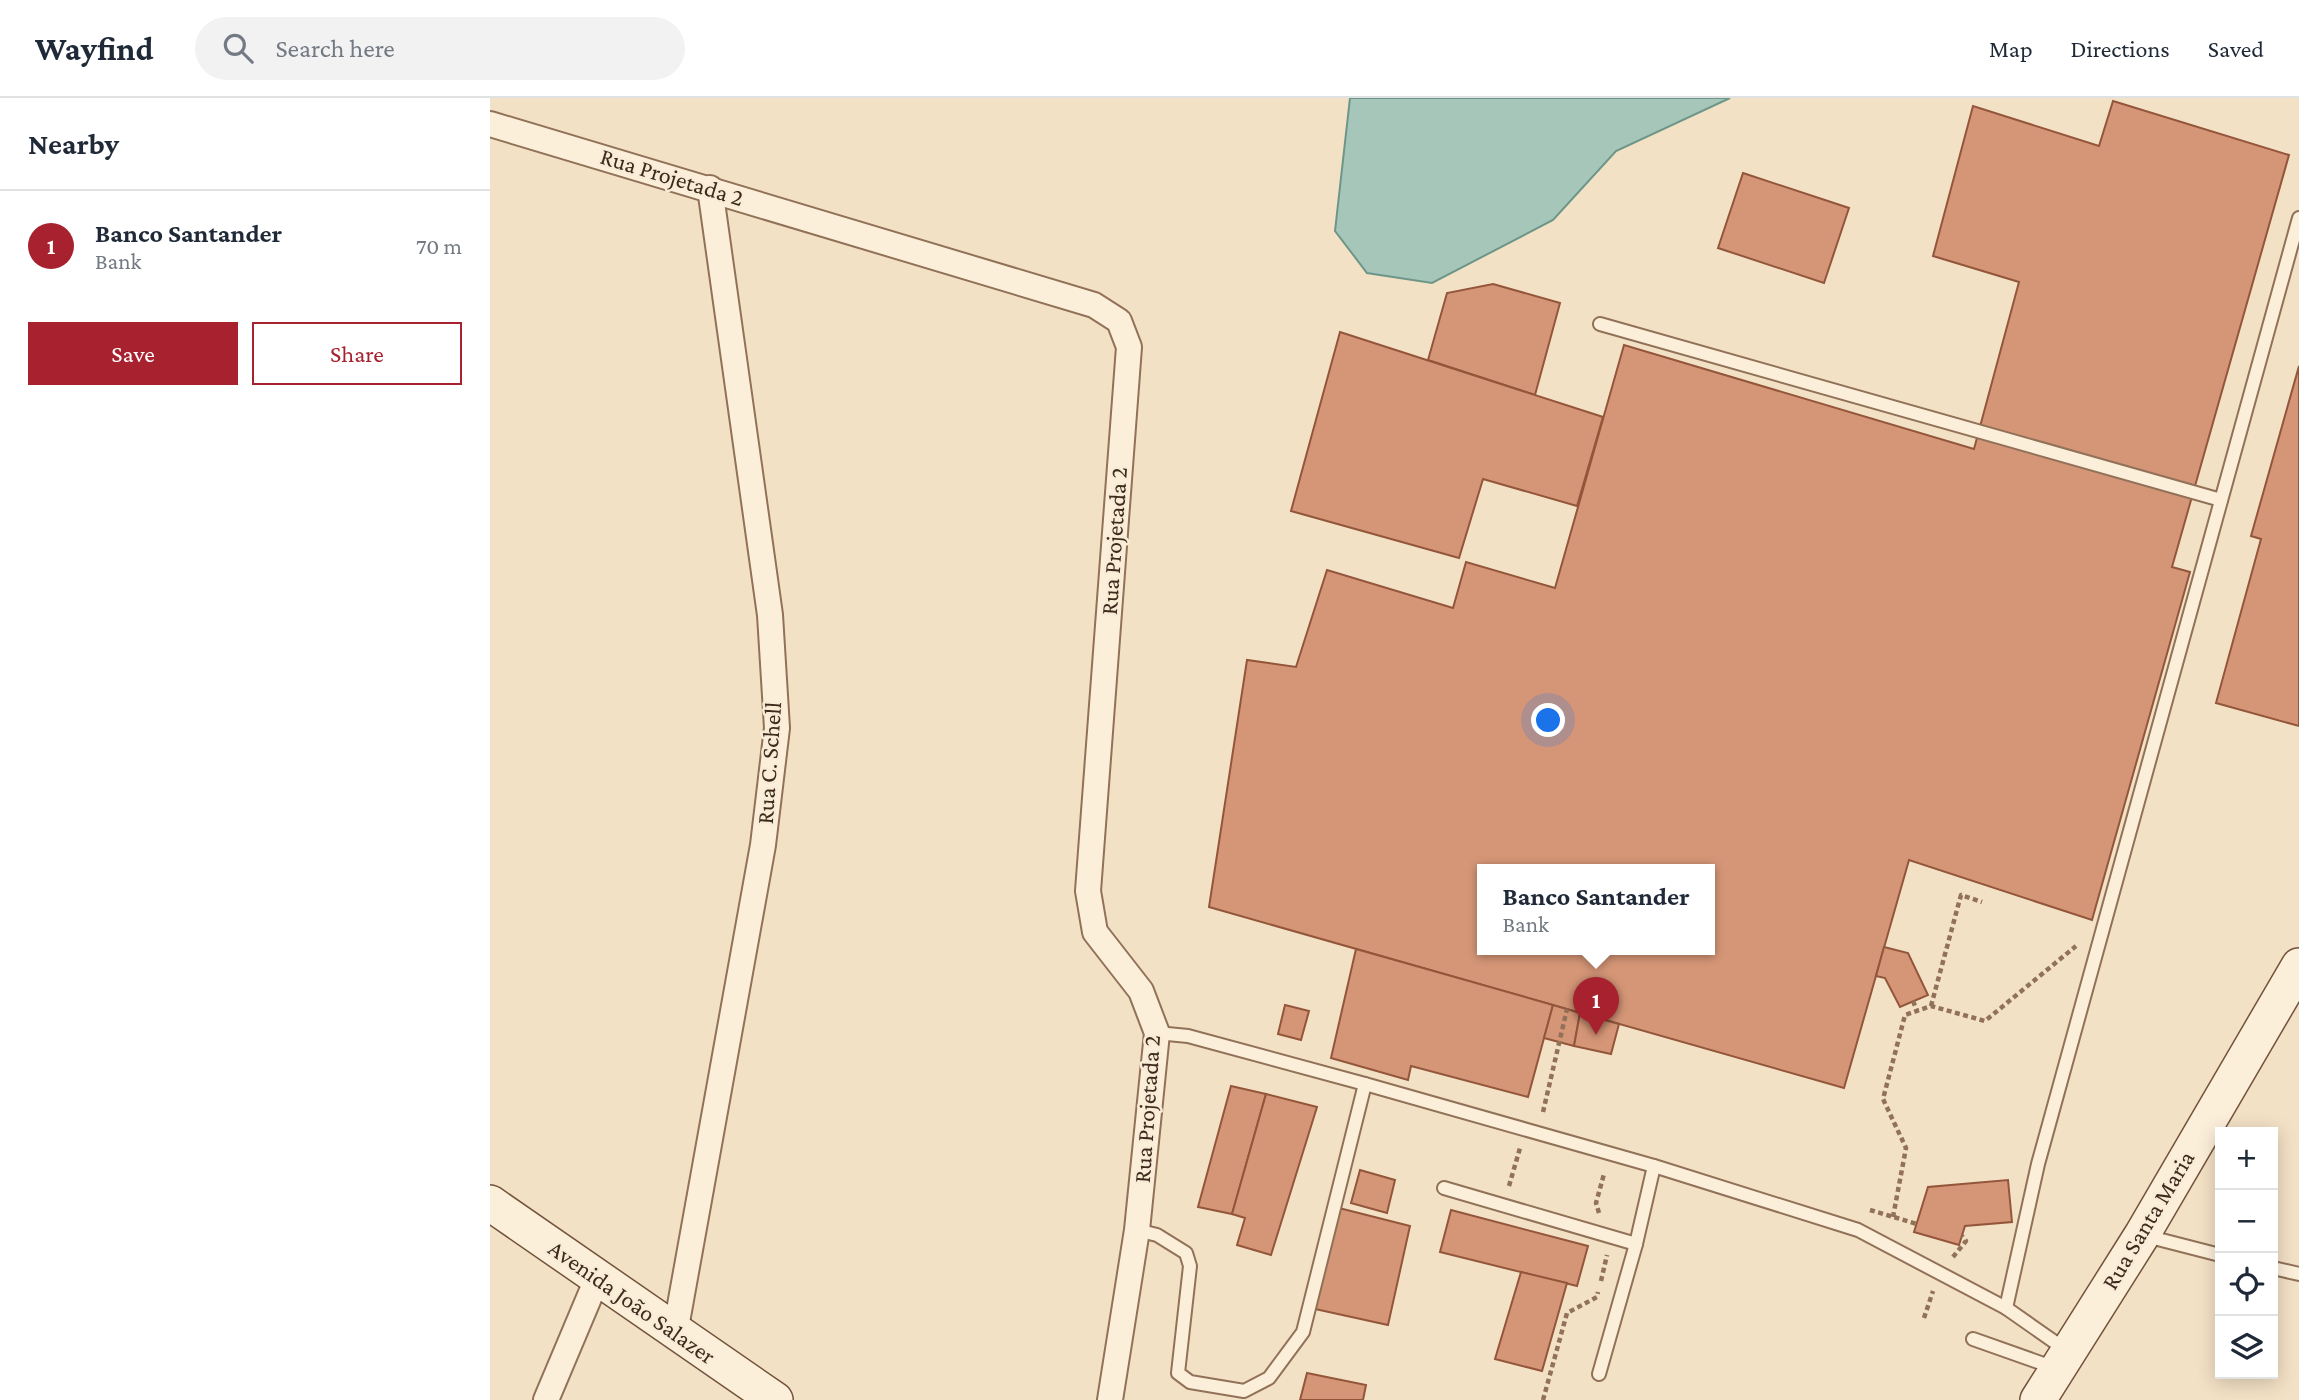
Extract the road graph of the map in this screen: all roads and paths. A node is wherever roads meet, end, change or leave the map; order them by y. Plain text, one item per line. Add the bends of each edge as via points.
1 (490, 124) edge
2 (710, 188) junction
3 (2299, 218) edge
4 (1600, 324) dead end
5 (2221, 500) junction
6 (1982, 902) dead end
7 (2104, 923) junction
8 (2299, 966) edge
9 (1913, 1001) dead end
10 (1931, 1006) junction
11 (1567, 1009) dead end
12 (1917, 1010) junction
13 (1157, 1033) junction
14 (1365, 1084) junction
15 (1541, 1111) junction
16 (1554, 1115) dead end
17 (1530, 1131) junction
18 (1654, 1166) junction
19 (1604, 1174) dead end
20 (1444, 1188) dead end
21 (490, 1203) edge
22 (1504, 1205) junction
23 (1858, 1206) dead end
24 (1893, 1217) junction
25 (1917, 1224) dead end
26 (1137, 1230) junction
27 (1605, 1234) junction
28 (2142, 1235) junction
29 (1636, 1244) junction
30 (2215, 1254) edge
31 (2278, 1269) edge
32 (2299, 1275) edge
33 (597, 1279) junction
34 (2006, 1308) junction
35 (675, 1333) junction
36 (1973, 1339) dead end
37 (1599, 1374) dead end
38 (2055, 1377) edge
39 (546, 1400) edge
40 (775, 1400) edge
41 (1110, 1400) edge
42 (1543, 1400) edge

1 - 2 street, Rua Projetada 2
2 - 13 street, Rua Projetada 2 via 1094,305 1119,321 1129,347 1088,891 1095,932 1141,991
2 - 35 street, Rua C. Schell via 770,615 777,728 763,845
3 - 5 lane
4 - 5 lane
5 - 7 lane
6 - 10 path via 1961,895
7 - 10 path via 1985,1021
7 - 34 lane via 2038,1164
8 - 28 main road, Rua Santa Maria
9 - 12 path
10 - 12 path
11 - 15 path
12 - 24 path via 1905,1014 1883,1099 1906,1148
13 - 14 lane via 1188,1036
13 - 26 street, Rua Projetada 2
14 - 17 lane
14 - 26 lane via 1303,1332 1269,1378 1244,1391 1190,1382 1178,1373 1190,1266 1186,1253 1157,1235
15 - 16 path
15 - 17 path
17 - 18 lane
17 - 22 path via 1517,1153
18 - 29 lane
18 - 34 lane via 1858,1230
19 - 27 path via 1596,1203
20 - 22 lane
21 - 33 main road, Avenida João Salazer
22 - 27 lane
23 - 24 path
24 - 25 path
26 - 41 street, Rua Projetada 2
27 - 29 lane
27 - 42 path via 1609,1248 1597,1297 1567,1313
28 - 30 lane
28 - 38 main road, Rua Santa Maria
29 - 37 lane
31 - 32 lane
33 - 35 main road, Avenida João Salazer
33 - 39 street
34 - 38 lane
35 - 40 main road, Avenida João Salazer
36 - 38 lane

